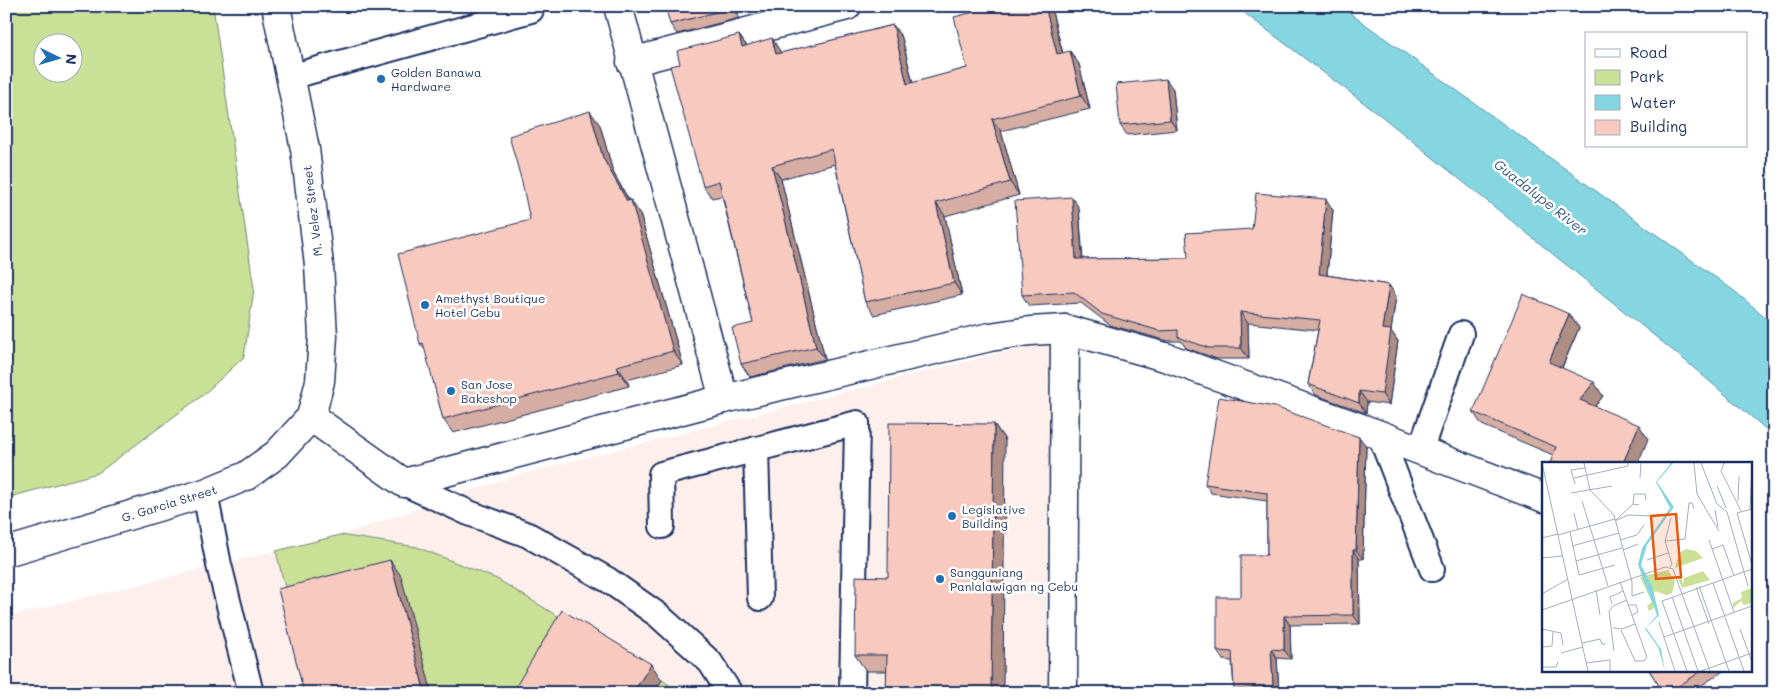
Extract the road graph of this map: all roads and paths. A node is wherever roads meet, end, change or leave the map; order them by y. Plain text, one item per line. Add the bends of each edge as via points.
1 (276, 6) edge
2 (618, 6) edge
3 (847, 6) edge
4 (531, 10) dead end
5 (631, 62) junction
6 (290, 77) junction
7 (1065, 329) junction
8 (1461, 334) dead end
9 (724, 399) junction
10 (311, 417) junction
11 (1380, 435) junction
12 (756, 449) junction
13 (1420, 451) junction
14 (404, 483) junction
15 (205, 493) junction
16 (1542, 497) edge
17 (662, 526) dead end
18 (6, 552) edge
19 (1432, 569) dead end
20 (760, 598) dead end
21 (251, 693) edge
22 (730, 693) edge
23 (852, 693) edge
24 (1063, 693) edge

1 - 6 street, M. Velez Street
2 - 5 street
3 - 5 street
4 - 6 lane
5 - 9 street
6 - 10 street, M. Velez Street via 305,149 319,265 323,336 320,381
7 - 9 street via 990,338
7 - 11 street via 1165,357
7 - 24 street
8 - 13 lane
9 - 14 street
10 - 14 street
10 - 15 street, G. Garcia Street via 277,454 246,476
11 - 13 street
11 - 19 lane
12 - 17 lane via 661,474
12 - 20 lane
12 - 23 lane via 856,423
13 - 16 street
14 - 22 lane via 469,513 528,535 608,580 658,615 710,662
15 - 18 street, G. Garcia Street
15 - 21 lane

